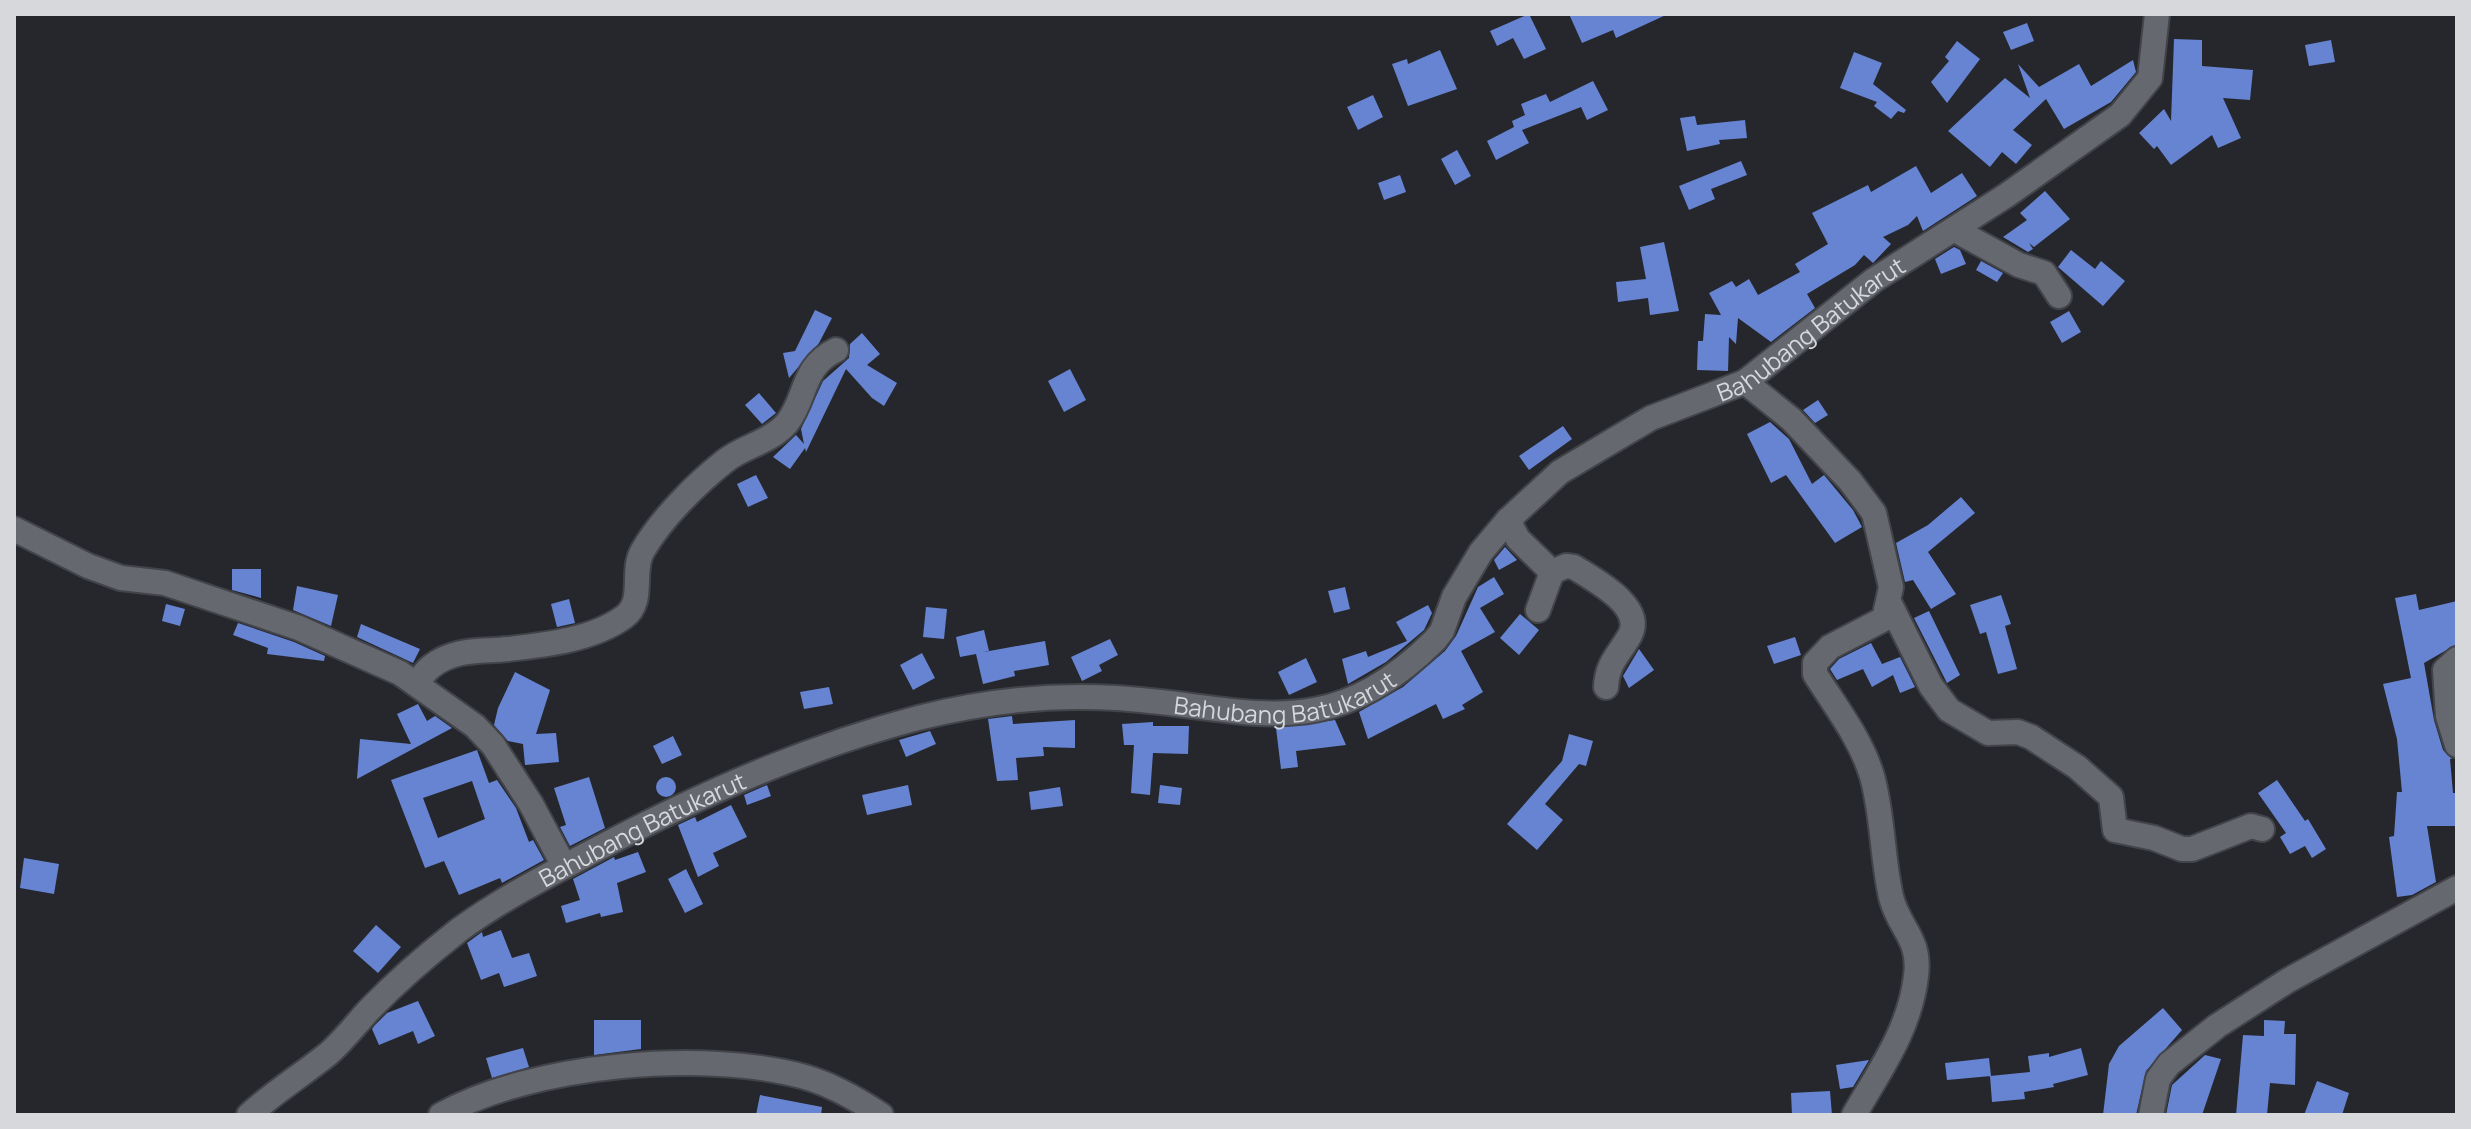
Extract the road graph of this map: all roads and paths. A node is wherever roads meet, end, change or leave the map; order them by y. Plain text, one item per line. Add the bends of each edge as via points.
1 (2157, 14) edge
2 (1955, 230) junction
3 (2059, 296) dead end
4 (836, 350) dead end
5 (1745, 382) junction
6 (1508, 520) junction
7 (14, 529) edge
8 (1552, 572) junction
9 (1889, 602) junction
10 (1538, 610) dead end
11 (2457, 659) edge
12 (416, 684) junction
13 (1606, 687) dead end
14 (2457, 745) edge
15 (2262, 829) dead end
16 (564, 866) junction
17 (2457, 888) edge
18 (249, 1115) edge
19 (441, 1115) edge
20 (881, 1115) edge
21 (1854, 1115) edge
22 (2151, 1115) edge

1 - 2 street, Bahubang Batukarut via 2150,78 2134,103
2 - 3 street via 2044,273
2 - 5 street, Bahubang Batukarut via 1874,280
4 - 12 street via 821,359 803,383 786,424 726,460 657,532 641,553 633,610 570,639 473,649 449,657
5 - 6 street, Bahubang Batukarut via 1651,418 1601,445 1560,472
5 - 9 street via 1791,419 1865,498 1880,528
6 - 8 street via 1518,539
6 - 16 street, Bahubang Batukarut via 1464,577 1435,640 1399,669 1321,709 1283,716 1115,698 967,707 789,759 731,782
7 - 12 street via 121,578 165,583 299,628 365,655
8 - 10 street
8 - 13 street via 1574,567 1631,612 1630,635 1611,661
9 - 15 street via 1931,686 1949,710 1988,733 2031,737 2077,767 2111,797 2115,830 2182,849 2251,826
9 - 21 street via 1884,619 1830,647 1815,663 1815,674 1864,754 1887,851 1891,893 1917,955 1904,1024
11 - 14 street via 2445,670 2444,686
12 - 16 street via 493,745
16 - 18 street, Bahubang Batukarut via 501,902 420,961 330,1052
17 - 22 street via 2287,981 2217,1026 2169,1064 2158,1079
19 - 20 street via 512,1085 672,1062 808,1078 843,1091

